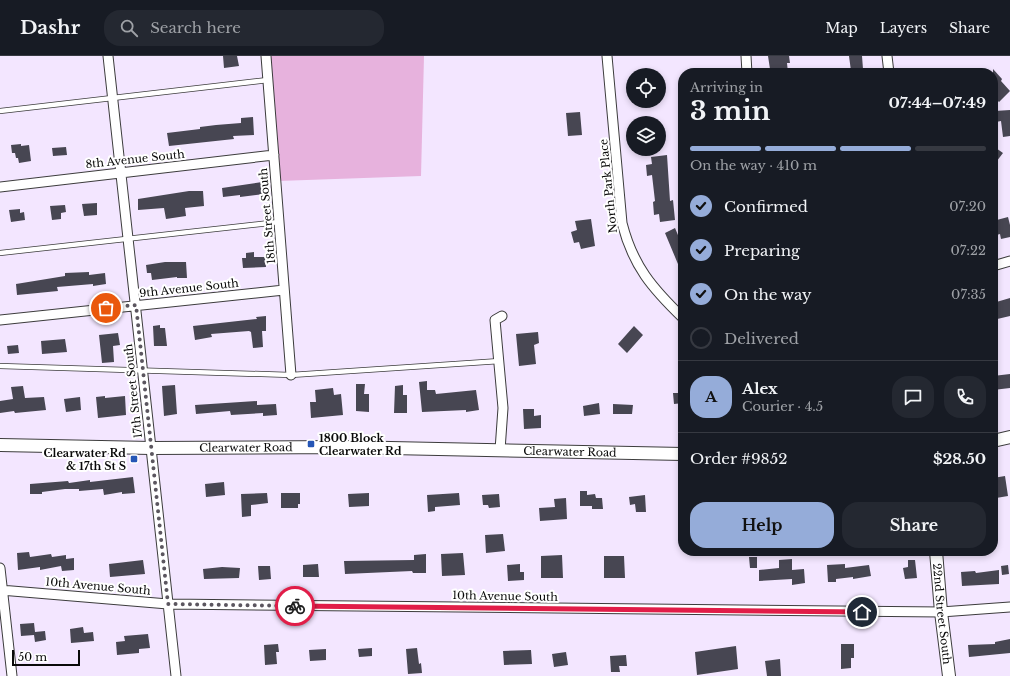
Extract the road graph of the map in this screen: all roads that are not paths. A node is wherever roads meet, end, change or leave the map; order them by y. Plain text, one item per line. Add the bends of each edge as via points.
1 (108, 56) edge
2 (266, 56) edge
3 (607, 56) edge
4 (746, 56) edge
5 (887, 56) edge
6 (747, 68) edge
7 (888, 68) edge
8 (268, 80) junction
9 (114, 98) junction
10 (0, 111) edge
11 (274, 155) junction
12 (122, 172) junction
13 (0, 187) edge
14 (279, 222) junction
15 (129, 238) junction
16 (0, 253) edge
17 (1010, 261) edge
18 (998, 265) edge
19 (284, 290) junction
20 (136, 305) junction
21 (678, 313) edge
22 (502, 316) dead end
23 (0, 320) edge
24 (500, 361) junction
25 (0, 366) edge
26 (143, 371) junction
27 (291, 375) junction
28 (1010, 437) edge
29 (998, 440) edge
30 (0, 445) edge
31 (151, 448) junction
32 (500, 450) junction
33 (678, 454) edge
34 (936, 556) edge
35 (0, 568) edge
36 (1, 590) edge
37 (168, 604) junction
38 (1010, 607) edge
39 (941, 612) junction
40 (12, 676) edge
41 (176, 676) edge
42 (949, 676) edge

1 - 9 street, 17th Street South
2 - 8 street, 18th Street South
3 - 21 street, North Park Place via 622,223 627,243 646,278
4 - 6 street
5 - 7 street
8 - 9 lane
8 - 11 street, 18th Street South
9 - 10 lane
9 - 12 street, 17th Street South
11 - 12 street, 8th Avenue South
11 - 14 street, 18th Street South
12 - 13 street, 8th Avenue South
12 - 15 street, 17th Street South
14 - 15 lane
14 - 19 street, 18th Street South
15 - 16 lane
15 - 20 street, 17th Street South
17 - 18 street
19 - 20 street, 9th Avenue South
19 - 27 street, 18th Street South
20 - 23 street, 9th Avenue South
20 - 26 street, 17th Street South
22 - 24 street via 495,320
24 - 27 lane
24 - 32 street
25 - 26 lane
26 - 27 lane
26 - 31 street, 17th Street South
28 - 29 street
30 - 31 street, Clearwater Road
31 - 32 street, Clearwater Road via 343,447
31 - 37 street, 17th Street South
32 - 33 street, Clearwater Road
34 - 39 street, 22nd Street South
35 - 36 street
36 - 37 street, 10th Avenue South
36 - 40 street
37 - 39 street, 10th Avenue South
37 - 41 street, 17th Street South
38 - 39 street, 10th Avenue South
39 - 42 street, 22nd Street South

